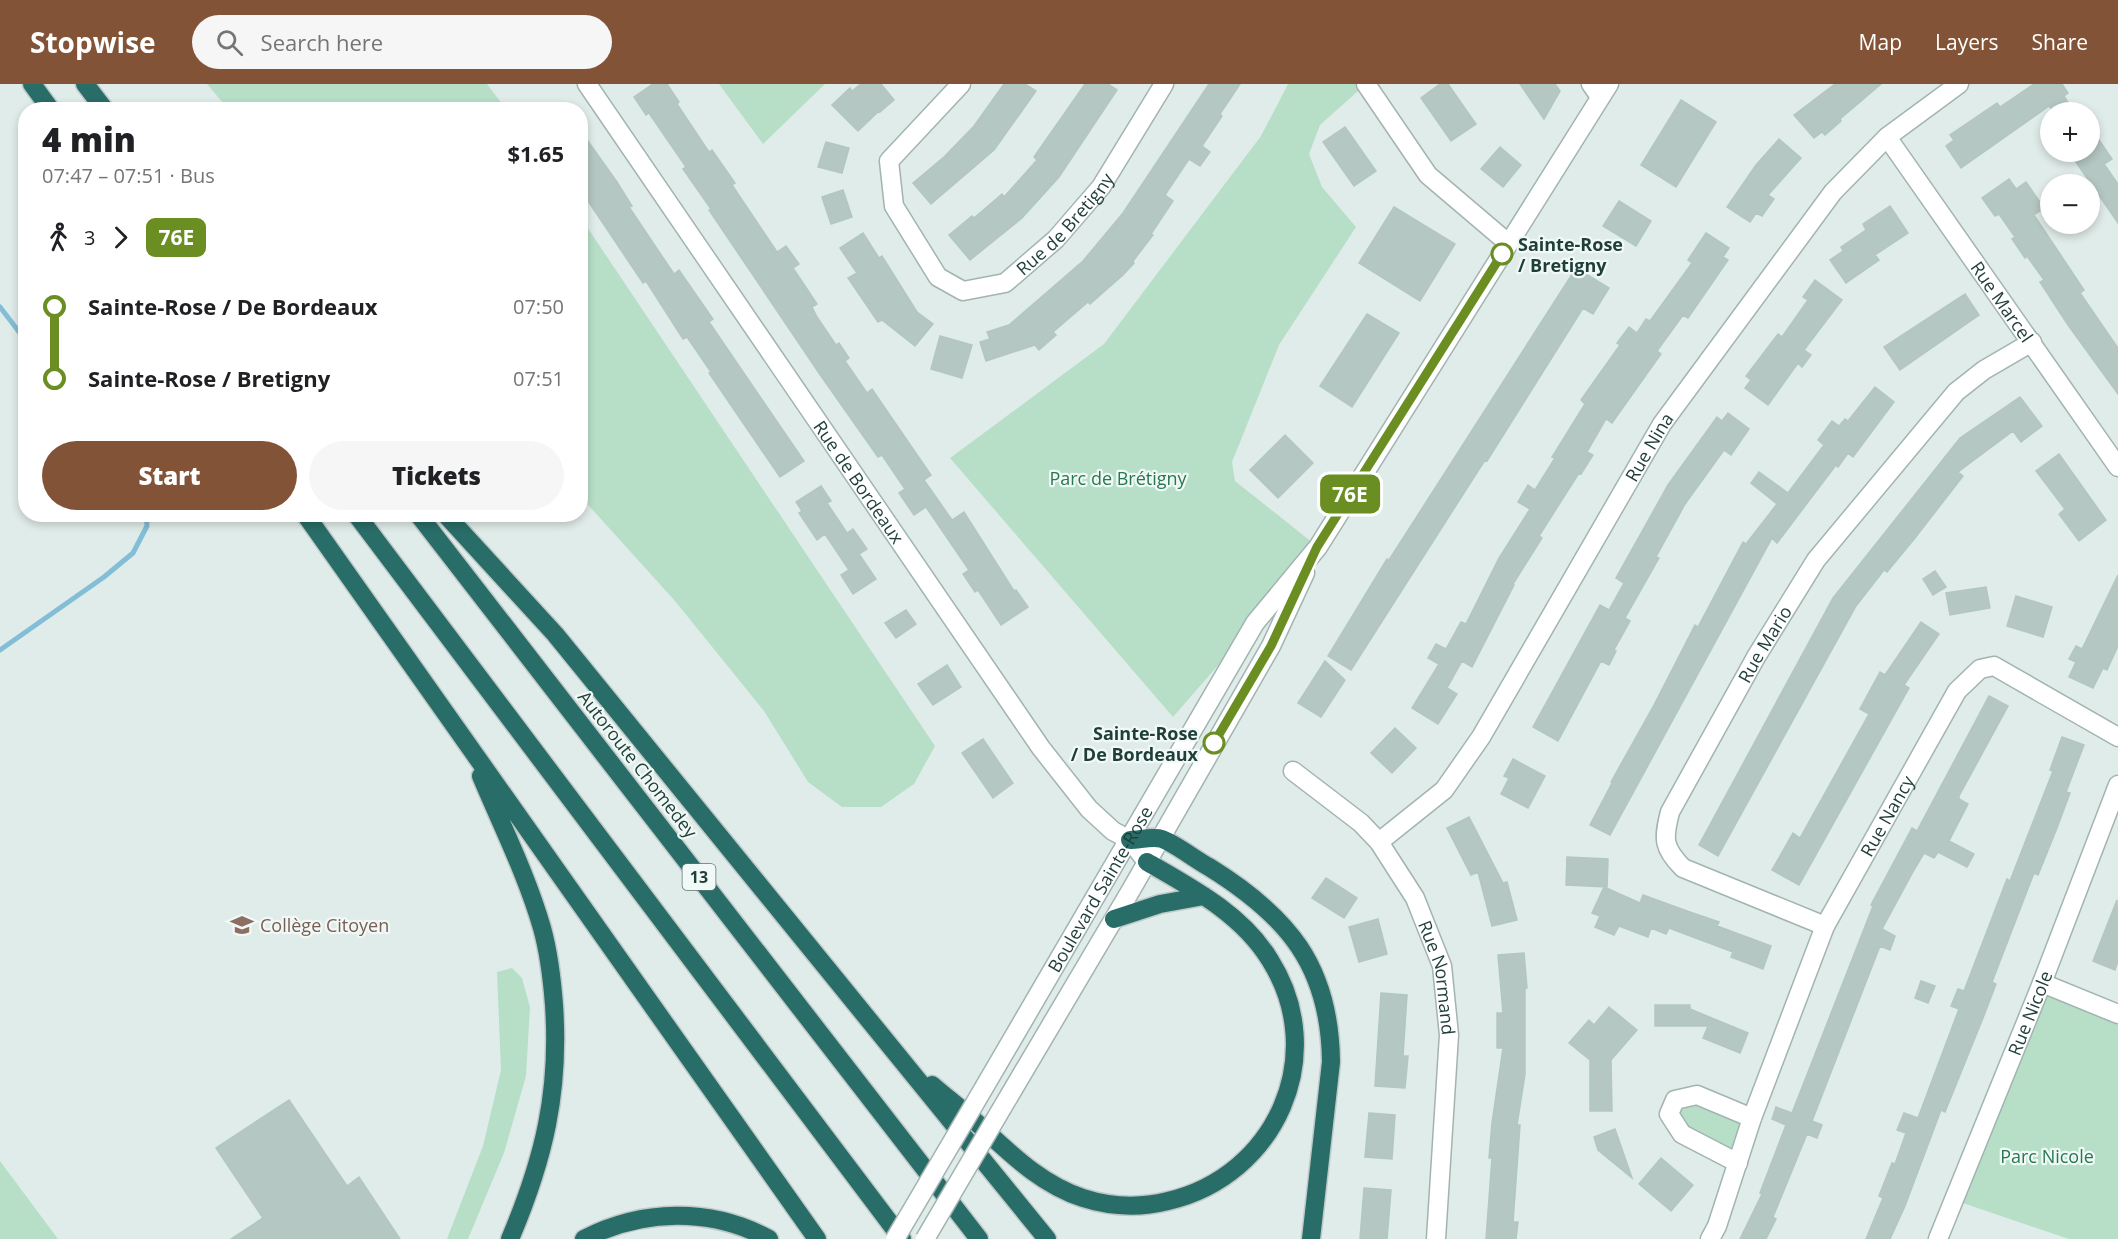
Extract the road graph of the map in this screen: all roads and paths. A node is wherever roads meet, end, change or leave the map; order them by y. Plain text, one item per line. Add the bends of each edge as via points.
1 (32, 84) edge
2 (85, 84) edge
3 (587, 84) edge
4 (961, 84) edge
5 (1164, 84) edge
6 (1366, 84) edge
7 (1959, 84) edge
8 (1600, 88) edge
9 (45, 102) edge
10 (99, 102) edge
11 (1887, 137) junction
12 (1508, 243) junction
13 (2032, 342) junction
14 (2118, 467) edge
15 (311, 522) edge
16 (362, 522) edge
17 (424, 522) edge
18 (453, 522) edge
19 (1317, 547) junction
20 (2118, 736) edge
21 (467, 744) junction
22 (1293, 771) dead end
23 (2118, 785) edge
24 (1161, 838) junction
25 (1130, 840) junction
26 (1379, 842) junction
27 (1147, 862) junction
28 (1204, 896) junction
29 (1114, 919) junction
30 (1825, 926) junction
31 (2042, 982) junction
32 (2118, 1014) edge
33 (900, 1059) junction
34 (1752, 1118) junction
35 (1738, 1162) junction
36 (510, 1239) edge
37 (584, 1239) edge
38 (769, 1239) edge
39 (817, 1239) edge
40 (895, 1239) edge
41 (902, 1239) edge
42 (925, 1239) edge
43 (979, 1239) edge
44 (1047, 1239) edge
45 (1311, 1239) edge
46 (1436, 1239) edge
47 (1710, 1239) edge
48 (1938, 1239) edge

1 - 9 highway
2 - 10 highway
3 - 25 street, Rue de Bordeaux via 1041,748 1089,809 1113,831
4 - 5 street, Rue de Bretigny via 889,161 894,206 938,277 963,291 1005,283 1056,239 1101,187
6 - 12 street via 1428,175
7 - 11 street, Rue Nina
8 - 12 street, Boulevard Sainte-Rose
11 - 13 street, Rue Marcel
11 - 26 street, Rue Nina via 1833,192 1662,424 1481,737 1444,790
12 - 19 street, Boulevard Sainte-Rose
13 - 14 street, Rue Marcel
13 - 30 street, Rue Mario via 1956,392 1816,560 1756,657 1670,812 1664,835 1669,854 1683,868
15 - 21 highway
16 - 41 highway
17 - 43 highway, Autoroute Chomedey / 13
18 - 33 highway via 555,634
19 - 24 street, Boulevard Sainte-Rose via 1271,646
19 - 25 street, Boulevard Sainte-Rose via 1255,623
20 - 30 street, Rue Nancy via 1994,666 1980,669 1957,691
21 - 36 highway via 536,908 553,993 555,1058 548,1127 536,1173
21 - 39 highway
22 - 26 street, Rue Normand via 1361,823
23 - 31 street, Rue Nicole
24 - 25 highway
24 - 27 street, Boulevard Sainte-Rose
24 - 45 highway via 1247,892 1273,914 1302,952 1320,988 1328,1021 1331,1062
25 - 27 street, Rue de Bordeaux
25 - 40 street, Boulevard Sainte-Rose, bridge
26 - 46 street, Rue Normand via 1415,898 1442,966 1449,1035
27 - 28 highway
27 - 29 street, Boulevard Sainte-Rose
28 - 29 highway via 1160,904
28 - 33 highway via 1242,926 1271,961 1289,1001 1295,1041 1287,1096 1275,1123 1247,1160 1222,1180 1174,1200 1144,1205 1111,1205 1067,1192 1017,1161
29 - 42 street, Boulevard Sainte-Rose, bridge
30 - 34 street, Rue Nancy
31 - 32 street
31 - 48 street, Rue Nicole
33 - 44 highway
34 - 35 street, Rue Nancy
34 - 35 street via 1697,1095 1674,1100 1669,1114 1682,1134
35 - 47 street, Rue Nancy
37 - 38 highway via 620,1223 659,1216 726,1222

